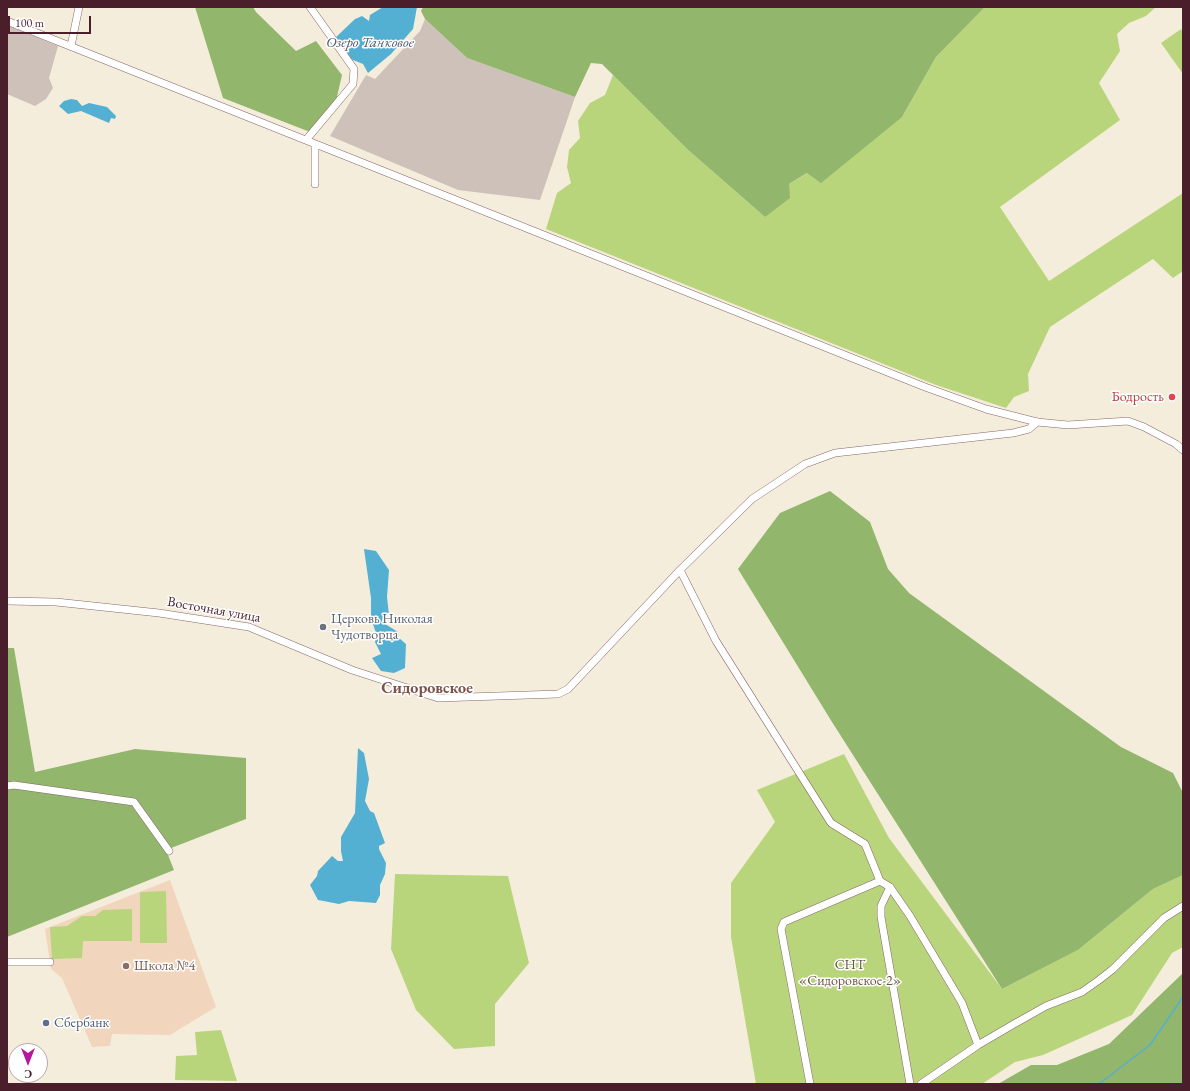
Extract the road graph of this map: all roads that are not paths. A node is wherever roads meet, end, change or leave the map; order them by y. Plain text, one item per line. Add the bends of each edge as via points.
1 (79, 7) edge
2 (310, 7) edge
3 (7, 21) edge
4 (71, 46) junction
5 (306, 140) junction
6 (315, 144) junction
7 (315, 184) dead end
8 (1036, 422) junction
9 (1179, 444) edge
10 (1183, 450) edge
11 (680, 570) junction
12 (7, 601) edge
13 (7, 786) edge
14 (169, 851) dead end
15 (880, 881) junction
16 (890, 887) junction
17 (1183, 906) edge
18 (7, 962) edge
19 (50, 962) dead end
20 (978, 1045) junction
21 (810, 1084) edge
22 (910, 1084) edge
23 (921, 1084) edge

1 - 4 street
2 - 5 street via 354,69 353,84
3 - 4 street
4 - 5 street
5 - 6 street
6 - 7 street
6 - 8 street via 925,387 986,409
8 - 9 street via 1068,424 1124,421 1144,427
8 - 11 street, Восточная улица via 1029,429 1014,433 835,453 805,464 752,499
9 - 10 street
11 - 12 street, Восточная улица via 568,689 558,694 438,698 352,670 249,627 159,613 56,602
11 - 15 street via 716,641 831,823 865,844
13 - 14 street via 134,802
15 - 16 street
15 - 21 street via 784,922 781,929
16 - 20 street via 962,1003
16 - 22 street via 881,906 881,917
17 - 20 street via 1164,918 1113,969 1082,992 1046,1006
18 - 19 street
20 - 23 street

